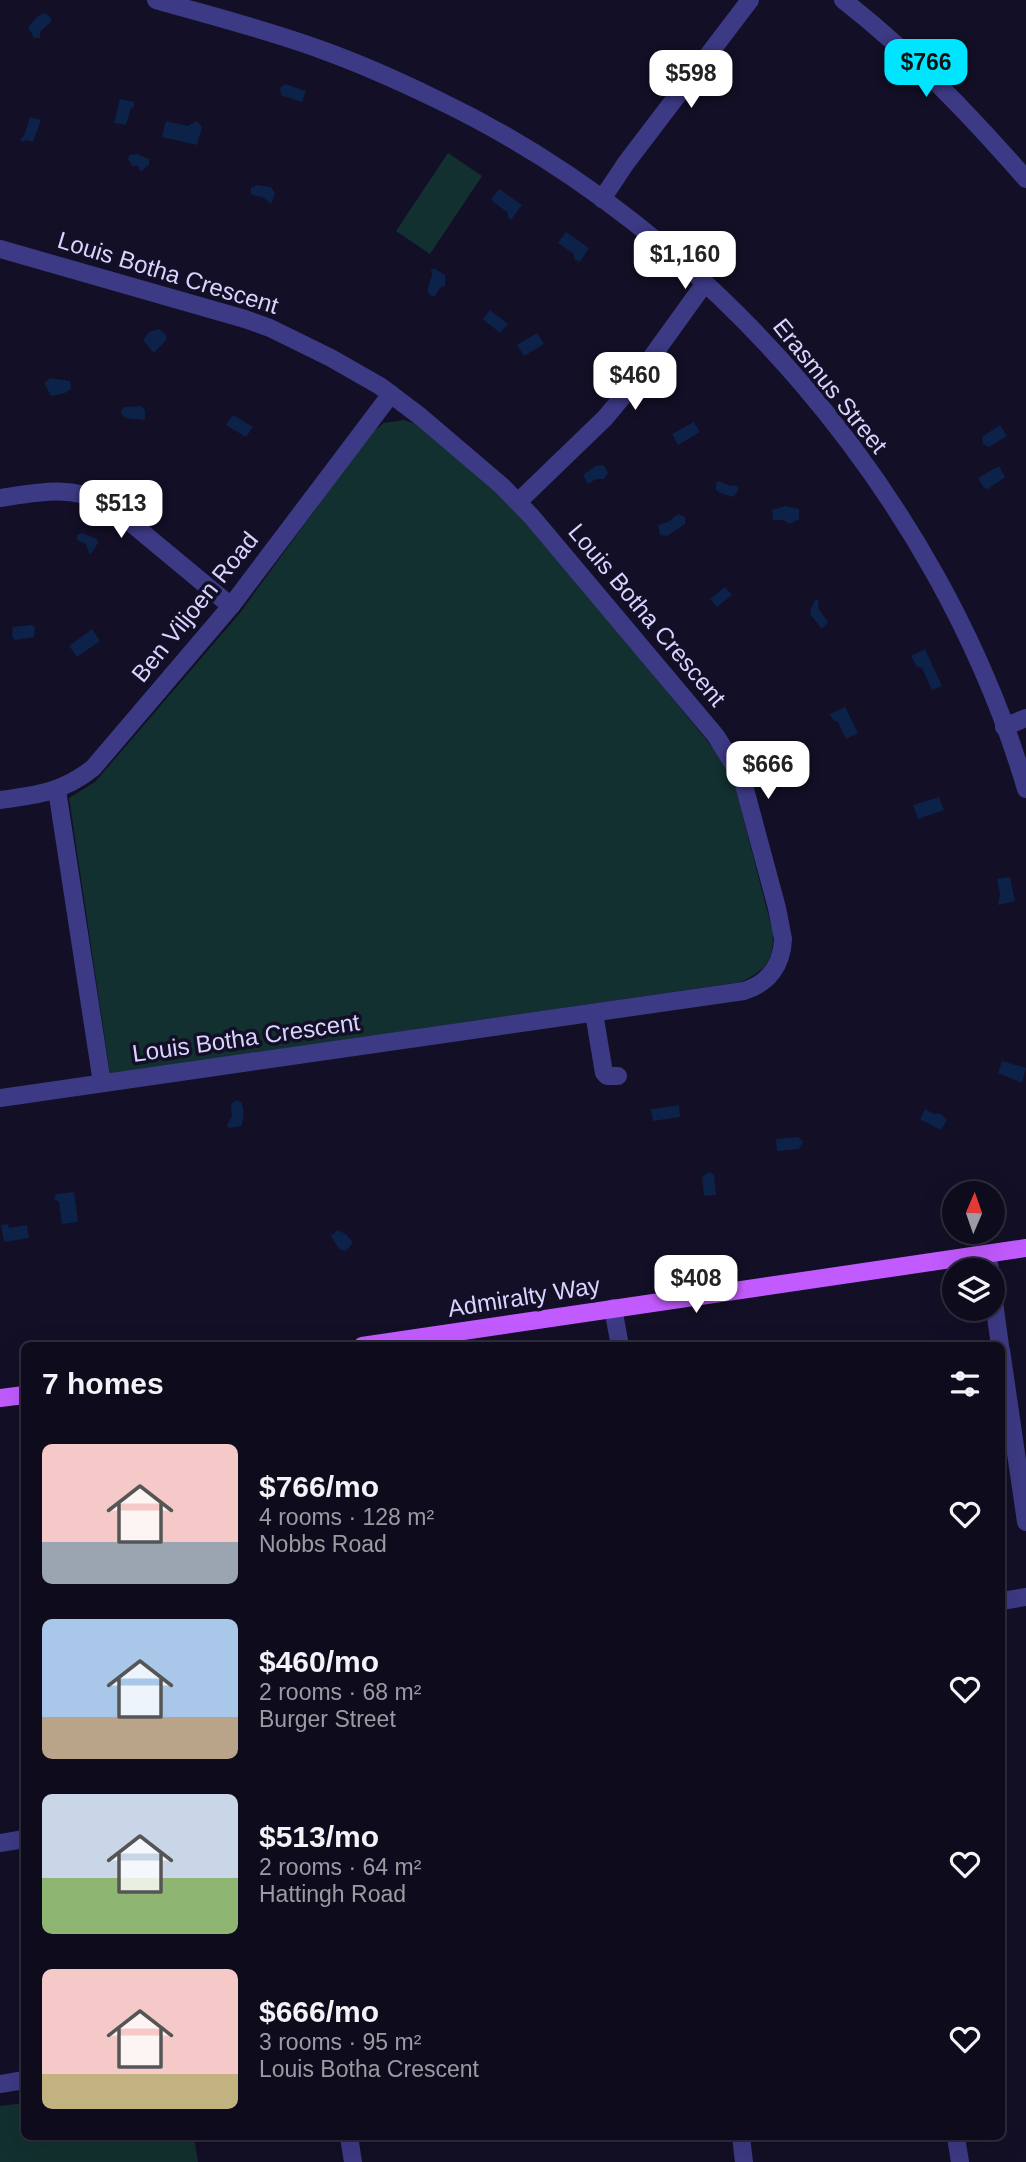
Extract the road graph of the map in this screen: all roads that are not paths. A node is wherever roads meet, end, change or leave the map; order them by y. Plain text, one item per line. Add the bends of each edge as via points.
1 (156, 0) edge
2 (750, 0) edge
3 (844, 0) edge
4 (1026, 179) edge
5 (602, 199) junction
6 (0, 248) edge
7 (705, 283) junction
8 (391, 394) junction
9 (0, 498) edge
10 (518, 502) junction
11 (232, 606) junction
12 (1026, 718) edge
13 (1004, 727) junction
14 (1026, 789) edge
15 (57, 790) junction
16 (0, 800) edge
17 (594, 1013) junction
18 (618, 1076) dead end
19 (103, 1083) junction
20 (0, 1098) edge
21 (1026, 1248) edge
22 (1000, 1258) edge
23 (942, 1268) edge
24 (613, 1308) junction
25 (997, 1321) edge
26 (446, 1340) edge
27 (418, 1342) edge
28 (619, 1342) edge
29 (1000, 1342) edge
30 (1005, 1376) edge
31 (21, 1395) edge
32 (0, 1398) edge
33 (1026, 1522) edge
34 (1026, 1597) edge
35 (1005, 1600) edge
36 (21, 1840) edge
37 (0, 1843) edge
38 (21, 2080) edge
39 (0, 2084) edge
40 (349, 2140) edge
41 (741, 2140) edge
42 (956, 2140) edge
43 (353, 2162) edge
44 (744, 2162) edge
45 (960, 2162) edge

1 - 5 street, Erasmus Street via 281,36 374,70 486,125
2 - 5 street
3 - 4 street via 938,85
5 - 7 street, Erasmus Street
6 - 8 street, Louis Botha Crescent via 271,328 357,371
7 - 10 street via 619,402
7 - 13 street, Erasmus Street via 796,377 899,514 960,622
8 - 10 street, Louis Botha Crescent
8 - 11 street, Ben Viljoen Road
9 - 11 street via 57,491 78,492 107,503
10 - 17 street, Louis Botha Crescent via 734,763 746,790 783,939 776,967 754,988
11 - 15 street, Ben Viljoen Road via 93,768
12 - 13 street
13 - 14 street, Erasmus Street
15 - 16 street, Ben Viljoen Road
15 - 19 street
17 - 18 street via 604,1073
17 - 19 street, Louis Botha Crescent
19 - 20 street, Louis Botha Crescent
21 - 22 main road, Admiralty Way
23 - 24 main road, Admiralty Way
24 - 26 main road, Admiralty Way
24 - 28 street
25 - 29 street
26 - 27 main road, Admiralty Way
30 - 33 street
31 - 32 main road
34 - 35 street
36 - 37 street
38 - 39 street
40 - 43 street
41 - 44 street
42 - 45 street

